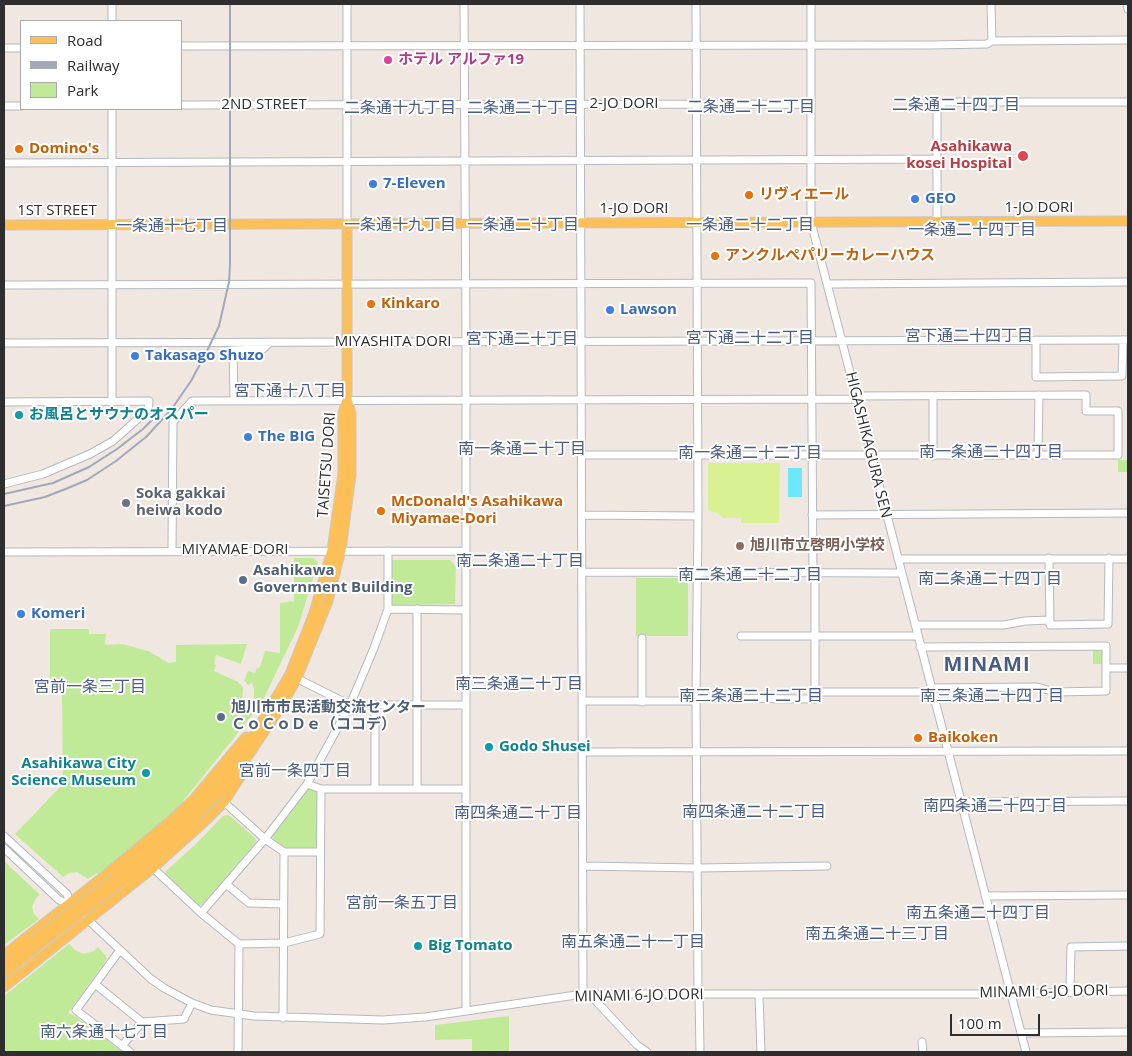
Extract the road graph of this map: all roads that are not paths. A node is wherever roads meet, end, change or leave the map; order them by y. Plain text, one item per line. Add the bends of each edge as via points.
1 (112, 4) edge
2 (347, 4) edge
3 (464, 4) edge
4 (580, 4) edge
5 (696, 4) edge
6 (811, 4) edge
7 (991, 4) edge
8 (1127, 4) edge
9 (1128, 9) edge
10 (112, 20) edge
11 (1128, 40) edge
12 (992, 41) junction
13 (347, 45) junction
14 (811, 45) junction
15 (182, 46) edge
16 (580, 46) junction
17 (695, 46) junction
18 (464, 47) junction
19 (4, 48) edge
20 (20, 48) edge
21 (1128, 102) edge
22 (347, 104) junction
23 (464, 104) junction
24 (580, 104) junction
25 (696, 104) junction
26 (811, 104) junction
27 (182, 105) edge
28 (4, 106) edge
29 (20, 106) edge
30 (112, 110) edge
31 (937, 160) junction
32 (347, 161) junction
33 (696, 161) junction
34 (812, 161) junction
35 (112, 162) junction
36 (465, 162) junction
37 (581, 162) junction
38 (4, 163) edge
39 (1128, 221) edge
40 (811, 222) junction
41 (937, 222) junction
42 (466, 223) junction
43 (581, 223) junction
44 (696, 223) junction
45 (112, 224) junction
46 (347, 224) junction
47 (4, 225) edge
48 (1128, 282) edge
49 (348, 283) junction
50 (581, 283) junction
51 (696, 283) junction
52 (466, 284) junction
53 (827, 284) junction
54 (4, 285) edge
55 (112, 285) junction
56 (1036, 340) junction
57 (1125, 340) edge
58 (841, 341) junction
59 (269, 342) junction
60 (347, 342) junction
61 (466, 342) junction
62 (581, 342) junction
63 (697, 342) junction
64 (812, 342) junction
65 (4, 343) edge
66 (112, 343) junction
67 (1039, 395) junction
68 (932, 396) junction
69 (856, 397) junction
70 (697, 399) junction
71 (234, 400) junction
72 (347, 400) junction
73 (466, 400) junction
74 (582, 400) junction
75 (812, 400) junction
76 (112, 401) junction
77 (4, 402) edge
78 (812, 454) junction
79 (582, 455) junction
80 (697, 455) junction
81 (1038, 455) junction
82 (870, 456) junction
83 (933, 456) junction
84 (4, 484) edge
85 (1128, 513) edge
86 (886, 514) junction
87 (582, 515) junction
88 (812, 515) junction
89 (698, 516) junction
90 (337, 550) junction
91 (172, 551) junction
92 (388, 551) junction
93 (466, 551) junction
94 (4, 552) edge
95 (1049, 558) junction
96 (1109, 558) junction
97 (1128, 558) edge
98 (898, 559) junction
99 (582, 572) junction
100 (696, 573) junction
101 (814, 573) junction
102 (901, 573) junction
103 (388, 609) junction
104 (417, 609) junction
105 (466, 610) junction
106 (1050, 620) junction
107 (915, 625) junction
108 (741, 636) dead end
109 (815, 636) junction
110 (918, 636) junction
111 (642, 638) dead end
112 (920, 646) junction
113 (1106, 668) junction
114 (1128, 668) edge
115 (291, 677) junction
116 (932, 690) junction
117 (815, 692) junction
118 (696, 700) junction
119 (582, 701) junction
120 (642, 702) junction
121 (466, 704) junction
122 (282, 705) junction
123 (350, 705) junction
124 (374, 705) junction
125 (417, 705) junction
126 (947, 751) junction
127 (1128, 751) edge
128 (583, 752) junction
129 (696, 752) junction
130 (306, 784) junction
131 (321, 789) junction
132 (375, 789) junction
133 (417, 789) junction
134 (466, 789) junction
135 (224, 802) junction
136 (961, 802) junction
137 (1128, 802) edge
138 (4, 836) edge
139 (265, 839) junction
140 (4, 848) edge
141 (284, 852) junction
142 (320, 852) junction
143 (583, 866) junction
144 (828, 866) dead end
145 (153, 868) junction
146 (698, 868) junction
147 (115, 877) junction
148 (226, 884) junction
149 (125, 891) junction
150 (1128, 895) edge
151 (985, 896) junction
152 (70, 903) junction
153 (283, 904) junction
154 (201, 913) junction
155 (88, 920) junction
156 (284, 943) junction
157 (239, 944) junction
158 (1128, 946) edge
159 (120, 950) junction
160 (7, 962) edge
161 (4, 974) edge
162 (95, 984) junction
163 (7, 985) edge
164 (1070, 991) junction
165 (1128, 991) edge
166 (1011, 993) junction
167 (583, 994) junction
168 (698, 994) junction
169 (759, 995) junction
170 (192, 1003) junction
171 (466, 1011) junction
172 (239, 1014) junction
173 (284, 1018) junction
174 (142, 1022) junction
175 (1128, 1032) edge
176 (1021, 1033) junction
177 (922, 1042) dead end
178 (122, 1046) junction
179 (130, 1052) edge
180 (238, 1052) edge
181 (647, 1052) edge
182 (700, 1052) edge
183 (761, 1052) edge
184 (923, 1052) edge
185 (1026, 1052) edge

1 - 10 street
2 - 13 street, TAISETSU DORI
3 - 18 street
4 - 16 street
5 - 17 street
6 - 14 street, HIGASHIKAGURA SEN
7 - 12 street
8 - 9 street
11 - 12 street
12 - 14 street via 987,44
13 - 15 street
13 - 18 street
13 - 22 street, TAISETSU DORI
14 - 17 street
14 - 26 street, HIGASHIKAGURA SEN
16 - 17 street
16 - 18 street
16 - 24 street
17 - 25 street
18 - 23 street
19 - 20 street
21 - 31 street via 944,102 937,108
22 - 23 street, 2-JO DORI
22 - 27 street, 2ND STREET
22 - 32 street, TAISETSU DORI
23 - 24 street, 2-JO DORI
23 - 36 street
24 - 25 street, 2-JO DORI
24 - 37 street
25 - 26 street, 2-JO DORI
25 - 33 street
26 - 34 street, HIGASHIKAGURA SEN
28 - 29 street
30 - 35 street
31 - 34 street
31 - 41 street
32 - 35 street
32 - 36 street
32 - 46 street, TAISETSU DORI
33 - 34 street
33 - 37 street
33 - 44 street
34 - 40 street, HIGASHIKAGURA SEN
35 - 38 street
35 - 45 street
36 - 37 street
36 - 42 street
37 - 43 street
39 - 41 main road, 1-JO DORI
40 - 41 main road, 1-JO DORI
40 - 44 main road, 1-JO DORI
40 - 53 street, HIGASHIKAGURA SEN
42 - 43 main road, 1-JO DORI
42 - 46 main road, 1-JO DORI
42 - 52 street
43 - 44 main road, 1-JO DORI
43 - 50 street
44 - 51 street
45 - 46 main road, 1ST STREET
45 - 47 main road, 1ST STREET
45 - 55 street
46 - 49 main road, TAISETSU DORI
48 - 53 street
49 - 52 street
49 - 55 street
49 - 60 main road, TAISETSU DORI
50 - 51 street
50 - 52 street
50 - 62 street
51 - 63 street
51 - 64 street via 811,283
52 - 61 street
53 - 58 street, HIGASHIKAGURA SEN
54 - 55 street
55 - 66 street
56 - 57 street, MIYASHITA DORI
56 - 57 street via 1036,377 1122,376
56 - 58 street, MIYASHITA DORI
58 - 64 street, MIYASHITA DORI
58 - 69 street, HIGASHIKAGURA SEN
59 - 60 street, MIYASHITA DORI
59 - 66 street, MIYASHITA DORI
59 - 71 street via 263,349 233,350
60 - 61 street, MIYASHITA DORI
60 - 72 main road, TAISETSU DORI
61 - 62 street, MIYASHITA DORI
61 - 73 street
62 - 63 street, MIYASHITA DORI
62 - 74 street
63 - 64 street, MIYASHITA DORI
63 - 70 street
64 - 75 street
65 - 66 street, MIYASHITA DORI
66 - 76 street
67 - 68 street
67 - 81 street
67 - 81 street via 1086,395 1086,411 1118,411 1118,455
68 - 69 street
68 - 83 street
69 - 75 street
69 - 82 street, HIGASHIKAGURA SEN
70 - 74 street
70 - 75 street
70 - 80 street
71 - 72 street
71 - 91 street via 192,401 173,422
72 - 73 street
72 - 90 main road, TAISETSU DORI via 351,413 351,476
73 - 74 street
73 - 93 street
74 - 79 street
75 - 78 street
76 - 77 street
76 - 84 street via 149,401 148,410 90,454 43,474
78 - 80 street
78 - 82 street
78 - 88 street
79 - 80 street
79 - 87 street
80 - 89 street
81 - 83 street
82 - 83 street
82 - 86 street, HIGASHIKAGURA SEN
85 - 86 street
86 - 88 street
86 - 98 street, HIGASHIKAGURA SEN
87 - 89 street
87 - 99 street
88 - 101 street
89 - 100 street
90 - 91 street, MIYAMAE DORI
90 - 92 street, MIYAMAE DORI
90 - 115 main road, TAISETSU DORI via 328,601
91 - 94 street, MIYAMAE DORI
92 - 93 street, MIYAMAE DORI
92 - 103 street
93 - 105 street
95 - 96 street
95 - 98 street
95 - 106 street
96 - 97 street
96 - 106 street via 1108,624 1050,625
98 - 102 street, HIGASHIKAGURA SEN
99 - 100 street
99 - 119 street
100 - 101 street
100 - 118 street
101 - 102 street
101 - 109 street
102 - 107 street, HIGASHIKAGURA SEN
103 - 104 street
103 - 123 street
104 - 105 street
104 - 125 street
105 - 121 street
106 - 107 street via 1004,625
107 - 110 street, HIGASHIKAGURA SEN
108 - 109 street
109 - 110 street
109 - 117 street
110 - 112 street, HIGASHIKAGURA SEN
111 - 120 street
112 - 113 street via 1106,646
112 - 116 street, HIGASHIKAGURA SEN
113 - 114 street
113 - 116 street via 1106,692 1055,692 1037,686
115 - 122 main road, TAISETSU DORI
115 - 123 street
115 - 147 main road, TAISETSU DORI via 254,735 199,806
116 - 117 street
116 - 126 street, HIGASHIKAGURA SEN
117 - 118 street via 815,698
118 - 120 street
118 - 129 street
119 - 120 street
119 - 128 street
121 - 125 street
121 - 134 street
122 - 135 main road
122 - 147 main road, TAISETSU DORI via 236,773 200,814 173,841
123 - 124 street
123 - 130 street
124 - 125 street
124 - 132 street
125 - 133 street
126 - 127 street
126 - 129 street
126 - 136 street, HIGASHIKAGURA SEN
128 - 129 street
128 - 143 street
129 - 146 street
130 - 131 street
130 - 139 street
131 - 132 street
131 - 142 street
132 - 133 street
133 - 134 street
134 - 171 street
135 - 139 street
135 - 145 main road
136 - 137 street
136 - 151 street, HIGASHIKAGURA SEN
138 - 152 street, MINAMI 6-JO DORI via 67,894
139 - 141 street
139 - 148 street
140 - 152 street, MINAMI 6-JO DORI via 59,900
141 - 142 street
141 - 153 street
142 - 156 street via 320,934
143 - 146 street
143 - 167 street
144 - 146 street
145 - 149 main road
145 - 154 street
146 - 168 street
147 - 149 main road via 106,878 115,891
147 - 152 main road
147 - 160 main road, bridge via 35,944
148 - 153 street via 249,903
148 - 154 street
149 - 155 main road
150 - 151 street
151 - 166 street, HIGASHIKAGURA SEN
152 - 155 street, MINAMI 6-JO DORI
152 - 160 main road
153 - 156 street
154 - 157 street
155 - 159 street, MINAMI 6-JO DORI
155 - 163 main road
156 - 157 street
156 - 173 street
157 - 172 street
158 - 164 street via 1071,947
159 - 162 street
159 - 170 street, MINAMI 6-JO DORI via 151,979
160 - 161 main road
162 - 174 street
162 - 178 street via 76,1010
164 - 165 street, MINAMI 6-JO DORI
164 - 166 street, MINAMI 6-JO DORI
166 - 169 street, MINAMI 6-JO DORI
166 - 176 street, HIGASHIKAGURA SEN
167 - 168 street, MINAMI 6-JO DORI
167 - 171 street, MINAMI 6-JO DORI
167 - 181 street via 595,1000
168 - 169 street, MINAMI 6-JO DORI
168 - 182 street
169 - 183 street
170 - 172 street, MINAMI 6-JO DORI
170 - 174 street via 184,1019
171 - 173 street, MINAMI 6-JO DORI via 383,1020
172 - 173 street, MINAMI 6-JO DORI
172 - 180 street
174 - 178 street
175 - 176 street
176 - 185 street, HIGASHIKAGURA SEN
177 - 184 street
178 - 179 street

